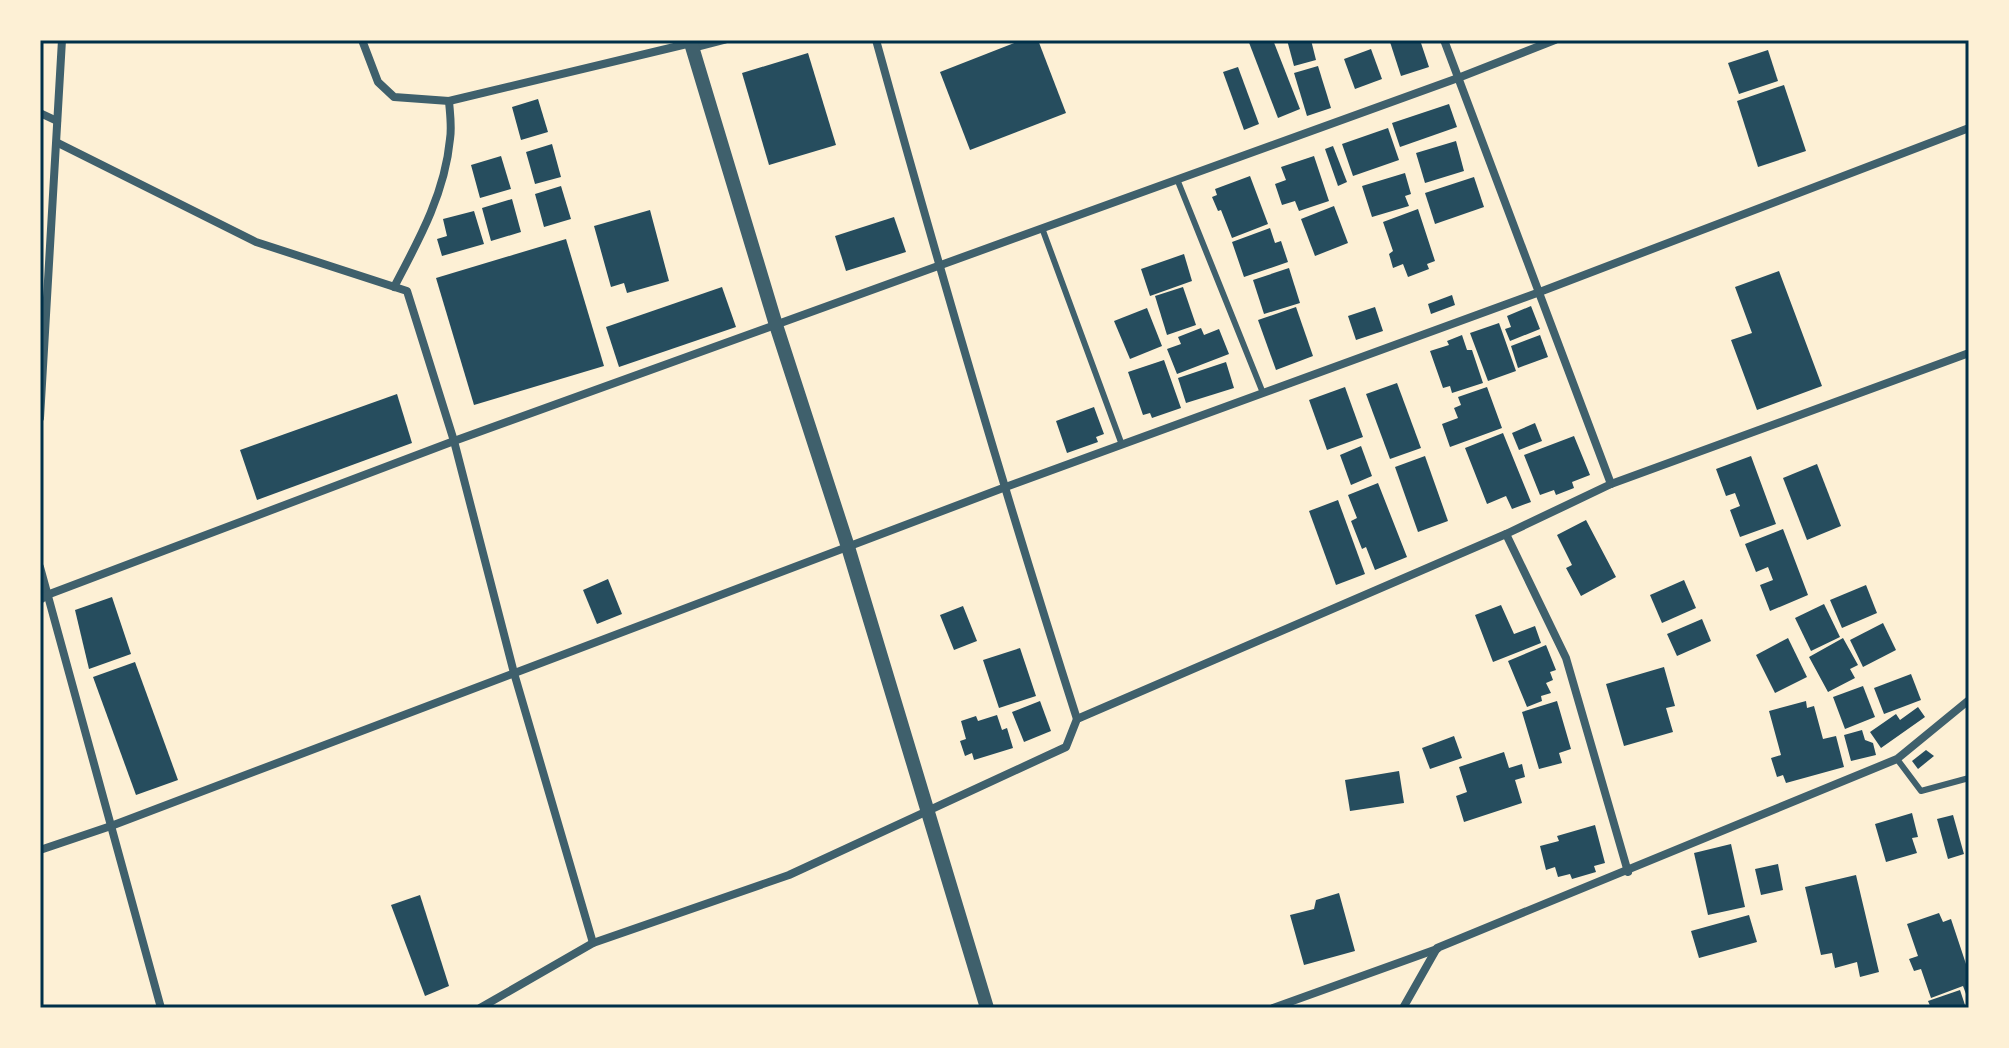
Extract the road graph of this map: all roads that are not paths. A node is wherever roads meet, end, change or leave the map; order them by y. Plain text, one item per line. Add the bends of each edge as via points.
1 (62, 40) edge
2 (362, 40) edge
3 (724, 40) edge
4 (876, 40) edge
5 (1444, 40) edge
6 (1555, 40) edge
7 (691, 44) edge
8 (1458, 78) junction
9 (449, 101) junction
10 (40, 113) edge
11 (57, 121) junction
12 (1969, 128) edge
13 (58, 143) junction
14 (1177, 179) junction
15 (1042, 228) junction
16 (938, 265) junction
17 (394, 287) junction
18 (1537, 293) junction
19 (776, 325) junction
20 (1969, 353) edge
21 (1263, 393) junction
22 (40, 418) edge
23 (454, 441) junction
24 (1122, 445) junction
25 (1611, 484) junction
26 (1003, 488) junction
27 (1506, 534) junction
28 (848, 547) junction
29 (40, 567) edge
30 (44, 598) edge
31 (514, 673) junction
32 (1969, 700) edge
33 (1077, 719) junction
34 (1897, 759) junction
35 (1969, 778) edge
36 (928, 811) junction
37 (111, 826) junction
38 (40, 850) edge
39 (1628, 872) junction
40 (593, 943) junction
41 (1437, 948) junction
42 (161, 1008) edge
43 (480, 1008) edge
44 (987, 1008) edge
45 (1273, 1008) edge
46 (1403, 1008) edge

1 - 11 street
2 - 9 street via 378,82 394,97
3 - 7 street
4 - 16 street
5 - 8 street
6 - 8 street
7 - 9 street
7 - 19 street
8 - 14 street
8 - 18 street
9 - 17 street via 451,138 440,188
10 - 11 street
11 - 13 street
12 - 18 street
13 - 17 street via 256,242
13 - 22 street
14 - 15 street
14 - 21 lane
15 - 16 street
15 - 24 lane
16 - 19 street
16 - 26 street
17 - 23 street via 407,291
18 - 21 street
18 - 25 street
19 - 23 street
19 - 28 street
20 - 25 street
21 - 24 street
23 - 30 street
23 - 31 street
24 - 26 street
25 - 27 street
26 - 28 street
26 - 33 street
27 - 33 street
27 - 39 street via 1566,658
28 - 31 street
28 - 36 street
29 - 30 street
30 - 37 street
31 - 37 street
31 - 40 street
32 - 34 street
33 - 36 street via 1066,747
34 - 35 lane via 1921,791
34 - 39 street
36 - 40 street via 789,875
36 - 44 street
37 - 38 street
37 - 42 street
39 - 41 street
40 - 43 street
41 - 45 street
41 - 46 street

